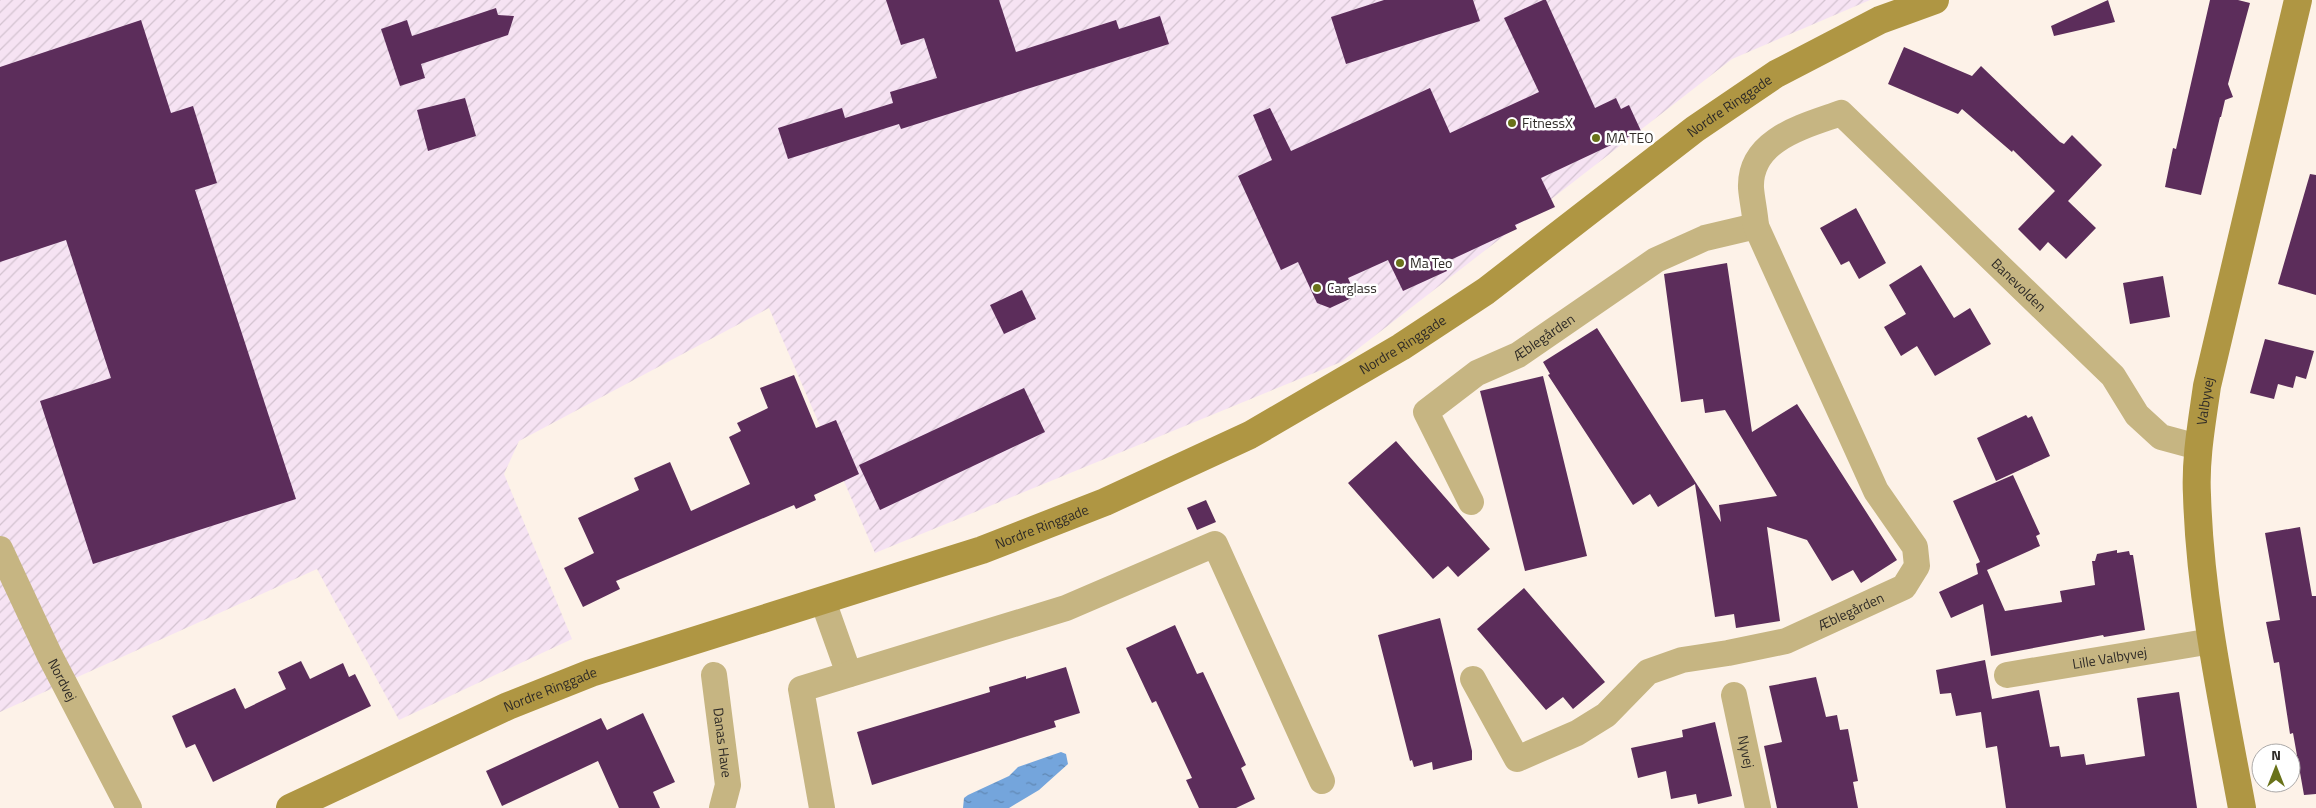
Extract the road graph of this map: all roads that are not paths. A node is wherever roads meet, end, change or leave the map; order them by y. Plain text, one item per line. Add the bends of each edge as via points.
1 (1934, 0) edge
2 (2298, 0) edge
3 (1841, 113) joint
4 (1756, 226) junction
5 (2198, 447) junction
6 (1471, 502) dead end
7 (0, 549) edge
8 (823, 601) junction
9 (2212, 641) junction
10 (849, 674) junction
11 (714, 675) dead end
12 (2007, 675) dead end
13 (1473, 679) dead end
14 (1734, 695) dead end
15 (1322, 781) dead end
16 (129, 808) edge
17 (290, 808) edge
18 (722, 808) edge
19 (822, 808) edge
20 (1758, 808) edge
21 (2242, 808) edge

1 - 8 street, Nordre Ringgade via 1880,20 1776,74 1695,128 1486,291 1401,347 1250,435 1105,502 982,550
2 - 5 street, Valbyvej via 2207,386
3 - 4 street, Æblegården via 1777,139 1765,148 1753,172 1751,186
3 - 5 street, Banevolden via 2113,376 2137,415 2161,437
4 - 6 street, Æblegården via 1705,238 1656,260 1518,355 1478,373 1426,412
4 - 13 street, Æblegården via 1876,491 1915,547 1918,566 1904,587 1786,641 1682,660 1648,672 1606,715 1578,733 1518,758
5 - 9 street, Valbyvej via 2196,494 2200,550
7 - 16 street, Nordvej via 49,654
8 - 10 street
8 - 17 street, Nordre Ringgade via 591,672 508,706
9 - 12 street, Lille Valbyvej
9 - 21 street, Valbyvej
10 - 15 street via 1066,608 1215,544
10 - 19 street via 802,689
11 - 18 street, Danas Have via 728,785
14 - 20 street, Nyvej

